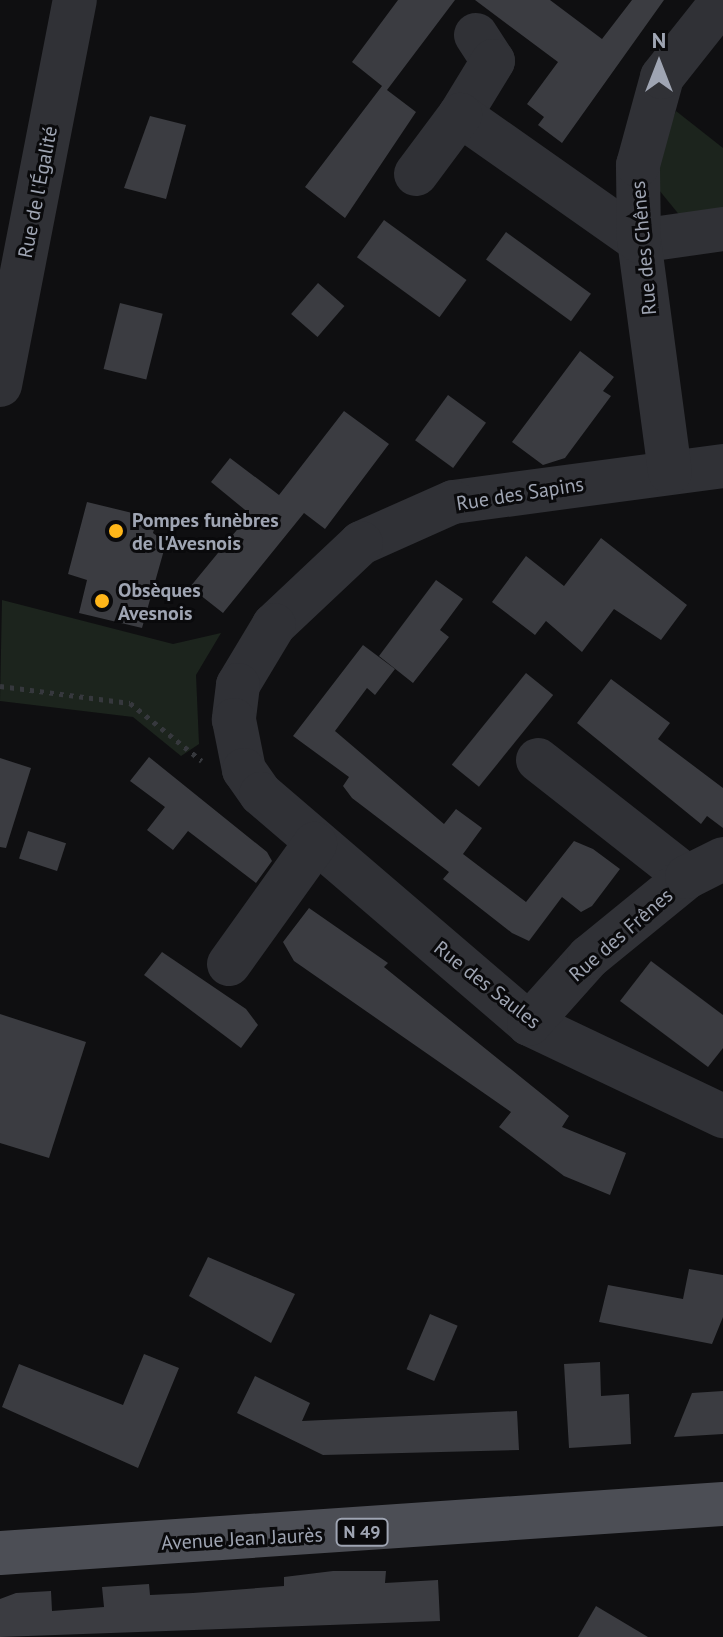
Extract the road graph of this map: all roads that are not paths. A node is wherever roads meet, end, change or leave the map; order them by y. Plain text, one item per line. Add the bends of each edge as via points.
1 (75, 0) edge
2 (723, 0) edge
3 (476, 35) dead end
4 (460, 115) junction
5 (416, 174) dead end
6 (723, 229) edge
7 (639, 241) junction
8 (0, 385) edge
9 (723, 466) edge
10 (670, 472) junction
11 (538, 760) dead end
12 (242, 763) joint
13 (315, 844) junction
14 (705, 868) edge
15 (229, 964) dead end
16 (529, 1024) junction
17 (723, 1116) edge
18 (723, 1474) edge
19 (723, 1504) edge
20 (0, 1522) edge
21 (0, 1553) edge

1 - 8 street, Rue de l'Égalité
2 - 7 street, Rue des Chênes via 684,41 649,108 638,165
3 - 4 street via 493,61
4 - 5 street
4 - 7 street
6 - 7 street
7 - 10 street, Rue des Chênes
9 - 10 street, Rue des Sapins
10 - 12 street, Rue des Sapins via 453,502 361,543 274,625 238,685
11 - 14 street
12 - 13 street, Rue des Saules
13 - 15 street
13 - 16 street, Rue des Saules
14 - 16 street, Rue des Frênes via 589,957
16 - 17 street, Rue des Saules
18 - 20 main road, Avenue Jean Jaurès / N 49
19 - 21 main road, Avenue Jean Jaurès / N 49

